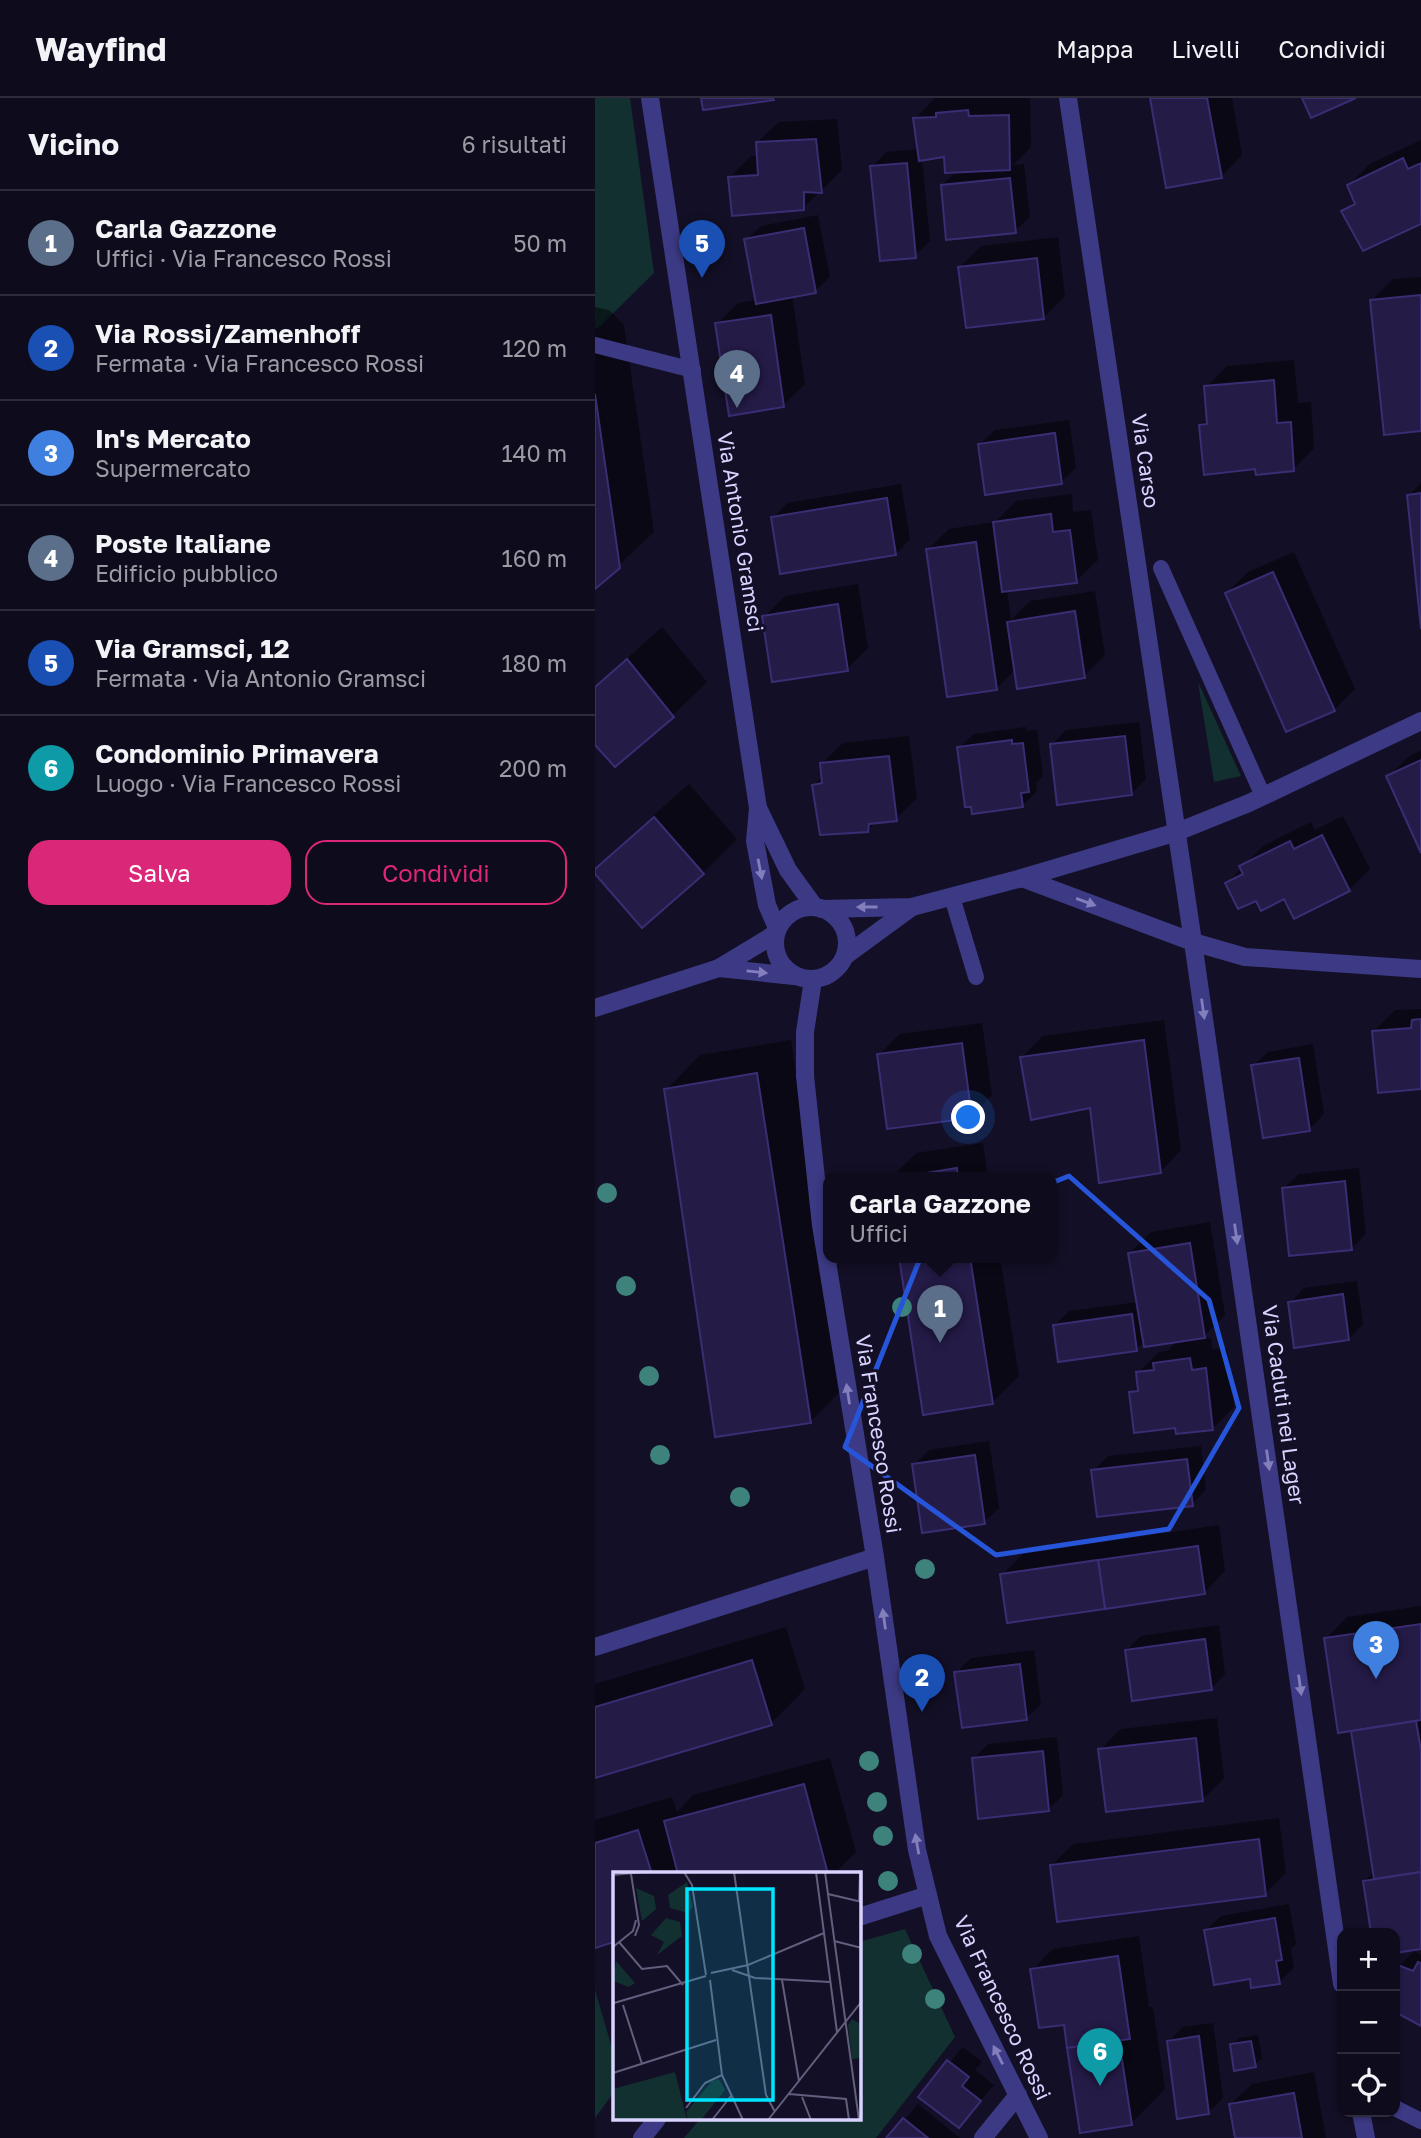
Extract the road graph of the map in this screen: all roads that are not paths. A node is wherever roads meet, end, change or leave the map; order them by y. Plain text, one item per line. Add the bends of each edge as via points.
1 (650, 98) edge
2 (1068, 98) edge
3 (595, 345) edge
4 (693, 370) junction
5 (1161, 568) dead end
6 (1421, 721) edge
7 (1263, 796) junction
8 (758, 808) junction
9 (1177, 832) junction
10 (1022, 878) junction
11 (952, 897) junction
12 (912, 907) junction
13 (818, 908) junction
14 (776, 931) junction
15 (1193, 942) junction
16 (845, 956) junction
17 (719, 968) junction
18 (1421, 970) edge
19 (794, 976) junction
20 (976, 977) dead end
21 (813, 979) junction
22 (595, 1008) edge
23 (823, 1237) edge
24 (827, 1263) edge
25 (875, 1557) junction
26 (595, 1647) edge
27 (928, 1895) junction
28 (861, 1916) edge
29 (1337, 1949) edge
30 (1018, 2095) junction
31 (1400, 2110) edge
32 (1362, 2117) edge
33 (656, 2120) edge
34 (1421, 2121) edge
35 (642, 2138) edge
36 (983, 2138) edge
37 (1039, 2138) edge
38 (1366, 2138) edge

1 - 4 street, Via Antonio Gramsci
2 - 9 street, Via Carso
3 - 4 lane
4 - 8 street, Via Antonio Gramsci
5 - 7 lane
6 - 7 street
7 - 9 street
8 - 13 street, Via Antonio Gramsci via 788,870
8 -> 14 street, Via Antonio Gramsci via 755,841
9 - 10 street
9 - 15 street, Via Caduti nei Lager
10 - 11 street
10 -> 15 street
11 - 12 street
11 - 20 lane
12 -> 13 street
12 - 16 street
13 - 14 street via 797,909
13 - 16 street via 843,925
14 - 17 street
14 - 19 street via 778,960
15 - 18 street via 1245,957
15 -> 29 street, Via Caduti nei Lager
16 - 21 street via 834,972
17 -> 19 street
17 - 22 street
19 - 21 street
23 -> 21 street, Via Francesco Rossi via 805,1076 805,1032
25 -> 24 street, Via Francesco Rossi
25 - 26 street
27 -> 25 street, Via Francesco Rossi via 917,1850
27 - 28 street
30 -> 27 street, Via Francesco Rossi via 938,1936
30 - 36 street
30 - 37 street, Via Francesco Rossi
31 - 34 lane
32 - 38 street
33 - 35 street

